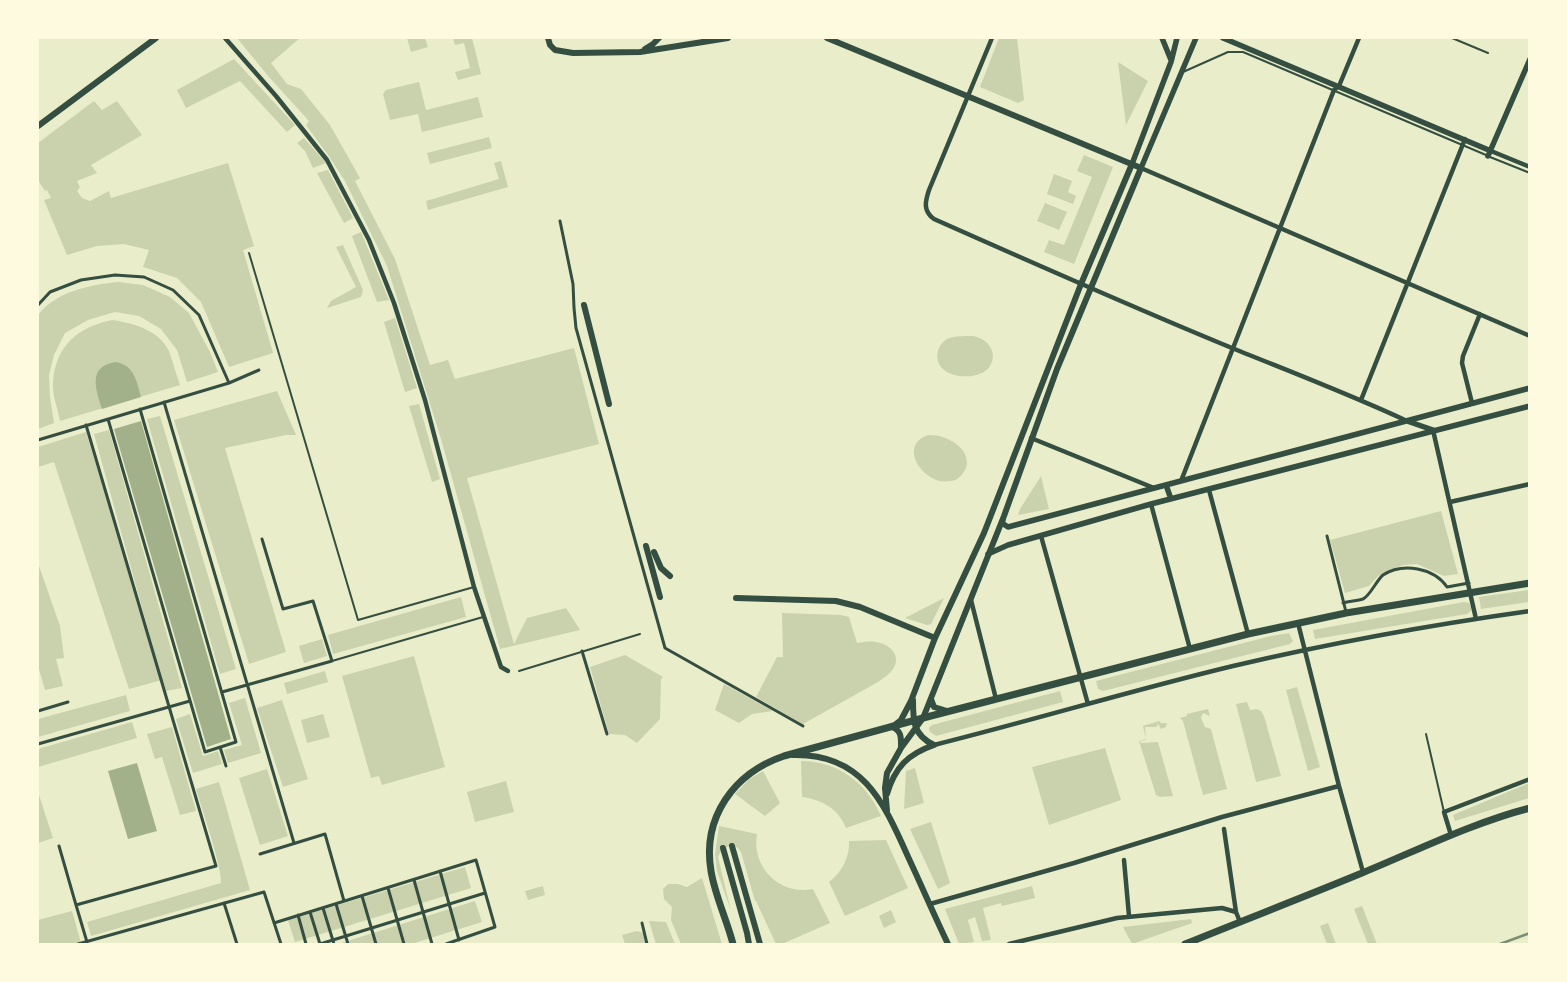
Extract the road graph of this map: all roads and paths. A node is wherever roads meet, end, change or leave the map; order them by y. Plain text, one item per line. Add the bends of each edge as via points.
1 (156, 38) edge
2 (225, 38) edge
3 (548, 38) edge
4 (659, 38) edge
5 (728, 38) edge
6 (827, 38) edge
7 (992, 38) edge
8 (1162, 38) edge
9 (1177, 38) edge
10 (1196, 38) edge
11 (1223, 38) edge
12 (1359, 38) edge
13 (1452, 38) edge
14 (640, 52) junction
15 (1488, 53) dead end
16 (1530, 59) edge
17 (1171, 62) junction
18 (1527, 70) edge
19 (1180, 74) junction
20 (1336, 88) junction
21 (968, 96) junction
22 (38, 126) edge
23 (1464, 142) junction
24 (1489, 153) junction
25 (1132, 164) junction
26 (1530, 167) edge
27 (1141, 168) junction
28 (1530, 173) edge
29 (560, 221) dead end
30 (1280, 227) junction
31 (249, 253) dead end
32 (1408, 282) junction
33 (1082, 284) junction
34 (1090, 288) junction
35 (38, 305) edge
36 (584, 305) dead end
37 (1480, 314) junction
38 (1530, 336) edge
39 (1233, 349) junction
40 (259, 370) dead end
41 (229, 383) junction
42 (1530, 388) edge
43 (1361, 400) junction
44 (164, 402) junction
45 (1472, 403) junction
46 (608, 404) dead end
47 (1530, 406) edge
48 (140, 409) junction
49 (108, 419) junction
50 (1407, 421) junction
51 (86, 426) junction
52 (1433, 430) junction
53 (1031, 438) junction
54 (38, 440) edge
55 (1181, 481) junction
56 (1530, 484) edge
57 (1166, 485) junction
58 (1154, 488) junction
59 (1209, 490) junction
60 (1170, 498) junction
61 (1450, 502) junction
62 (1151, 504) junction
63 (1004, 516) junction
64 (1041, 536) junction
65 (1327, 536) dead end
66 (262, 539) dead end
67 (646, 546) dead end
68 (654, 552) dead end
69 (988, 554) junction
70 (670, 576) dead end
71 (1530, 583) edge
72 (1469, 584) junction
73 (474, 587) junction
74 (1471, 592) junction
75 (660, 597) dead end
76 (736, 598) dead end
77 (971, 600) junction
78 (1343, 603) junction
79 (1530, 611) edge
80 (1346, 613) junction
81 (483, 616) junction
82 (1476, 619) junction
83 (1298, 623) junction
84 (640, 634) dead end
85 (1248, 634) junction
86 (935, 638) junction
87 (1190, 649) junction
88 (1305, 650) junction
89 (582, 651) junction
90 (332, 661) junction
91 (520, 670) dead end
92 (508, 671) dead end
93 (1080, 677) junction
94 (246, 684) junction
95 (222, 692) junction
96 (914, 695) junction
97 (931, 699) junction
98 (996, 699) junction
99 (190, 701) junction
100 (68, 702) dead end
101 (1088, 704) junction
102 (169, 707) junction
103 (38, 711) edge
104 (948, 712) junction
105 (923, 718) junction
106 (915, 724) junction
107 (803, 726) dead end
108 (892, 727) junction
109 (607, 734) dead end
110 (1426, 734) dead end
111 (38, 744) edge
112 (934, 745) junction
113 (220, 747) junction
114 (901, 748) junction
115 (784, 756) junction
116 (226, 766) dead end
117 (1530, 779) edge
118 (1339, 786) junction
119 (886, 800) junction
120 (1530, 808) edge
121 (887, 811) junction
122 (1444, 812) junction
123 (1224, 829) dead end
124 (1451, 835) junction
125 (294, 844) junction
126 (59, 846) dead end
127 (732, 846) dead end
128 (723, 848) dead end
129 (260, 854) dead end
130 (1124, 860) dead end
131 (440, 872) junction
132 (1363, 872) junction
133 (414, 880) junction
134 (388, 888) junction
135 (485, 893) junction
136 (362, 896) junction
137 (344, 901) junction
138 (224, 903) junction
139 (336, 904) junction
140 (449, 904) junction
141 (930, 904) junction
142 (76, 905) junction
143 (323, 908) junction
144 (310, 912) junction
145 (423, 912) junction
146 (1236, 912) junction
147 (298, 915) junction
148 (1129, 916) junction
149 (397, 920) junction
150 (1240, 922) junction
151 (274, 923) junction
152 (642, 923) dead end
153 (371, 928) junction
154 (747, 933) junction
155 (346, 936) junction
156 (460, 940) junction
157 (87, 942) junction
158 (732, 942) edge
159 (1033, 942) edge
160 (333, 943) edge
161 (78, 944) edge
162 (237, 944) edge
163 (281, 944) edge
164 (306, 944) edge
165 (320, 944) edge
166 (348, 944) edge
167 (376, 944) edge
168 (404, 944) edge
169 (432, 944) edge
170 (446, 944) edge
171 (647, 944) edge
172 (748, 944) edge
173 (753, 944) edge
174 (760, 944) edge
175 (948, 944) edge
176 (1009, 944) edge
177 (1185, 944) edge

1 - 22 main road
2 - 73 street via 327,160 369,240 394,303 425,400
3 - 14 main road via 552,47 560,51
4 - 14 main road
5 - 14 main road
6 - 21 main road
7 - 21 street
8 - 17 street
9 - 17 street
10 - 19 street
11 - 20 street
12 - 20 street
13 - 15 lane
16 - 18 street
17 - 25 street
18 - 24 street
19 - 20 lane via 1237,51
19 - 27 street
20 - 23 street
20 - 30 street
21 - 25 main road
21 - 33 street via 929,190 926,210 934,219
23 - 24 street
23 - 32 street
24 - 26 street
24 - 28 lane
25 - 27 main road
25 - 33 main road
27 - 30 street
27 - 34 main road
29 - 107 street via 574,284 576,328 665,648
30 - 32 street
30 - 39 street
31 - 73 lane via 358,620
32 - 37 street
32 - 43 street
33 - 34 street
33 - 86 main road via 984,533
34 - 39 street
34 - 53 main road
35 - 41 street via 50,292 81,280 115,275 144,277 173,290 199,314
36 - 46 main road
37 - 38 street
37 - 45 street via 1462,363
39 - 43 street
39 - 55 street
40 - 41 street
41 - 44 street
42 - 45 street
43 - 50 street
44 - 48 street
44 - 94 street
45 - 50 street
47 - 52 street
48 - 49 street
48 - 95 street
49 - 51 street
49 - 99 street
50 - 52 street
50 - 55 street
51 - 54 street
51 - 102 street
52 - 59 street
52 - 61 street
53 - 58 street
53 - 63 main road
55 - 57 street
56 - 61 street
57 - 58 street
57 - 60 street
58 - 63 street via 1008,527 1002,523
59 - 60 street
59 - 85 street
60 - 62 street
61 - 72 street
62 - 64 street
62 - 87 street
63 - 69 main road
64 - 69 street
64 - 93 street
65 - 78 street
66 - 90 street via 283,609 313,601
67 - 75 main road
68 - 70 main road via 661,568
69 - 77 main road
71 - 74 main road
72 - 74 street
72 - 78 street via 1447,587 1442,580 1427,572 1402,568 1384,575 1364,598
73 - 81 street
74 - 80 main road
74 - 82 street
76 - 86 main road via 836,601 860,607
77 - 97 main road
77 - 98 street
78 - 80 street
79 - 82 street
80 - 83 main road
81 - 90 lane
81 - 92 street via 501,667
82 - 88 street
83 - 85 main road
83 - 88 street
84 - 89 lane
85 - 87 main road
86 - 96 main road
87 - 93 main road
88 - 101 street
88 - 118 street
89 - 91 lane
89 - 109 street
90 - 94 street
93 - 98 main road
93 - 101 street
94 - 95 street
94 - 125 street
95 - 113 street via 236,742
96 - 106 main road
96 - 108 main road via 901,720
97 - 104 main road via 934,707
97 - 105 main road
98 - 104 main road
99 - 102 street
99 - 113 street via 205,752
100 - 103 street
101 - 112 street
102 - 111 street
102 - 142 street via 216,866
104 - 105 main road
105 - 106 main road
106 - 108 main road
106 - 112 main road via 920,737
106 - 114 main road
108 - 114 main road via 900,734
108 - 115 main road
110 - 122 lane
112 - 119 main road via 914,754 897,769
113 - 116 street
114 - 119 main road via 887,773
115 - 121 main road via 810,756 842,765 863,779
115 - 158 main road via 764,764 738,784 725,800 713,826 709,856 711,873
117 - 122 street
118 - 132 street
118 - 141 street via 1222,817
119 - 121 main road
120 - 124 main road
121 - 141 main road
122 - 124 street
123 - 146 street
124 - 132 main road
125 - 129 street
125 - 137 street via 324,834
126 - 142 street
127 - 174 main road
128 - 154 main road
130 - 148 street
131 - 133 street
131 - 135 street via 476,860
131 - 140 street
132 - 150 main road
133 - 134 street
133 - 145 street
134 - 136 street
134 - 149 street
135 - 140 street
135 - 156 street via 495,928
136 - 137 street
136 - 153 street
137 - 139 street
138 - 151 street via 264,892
138 - 157 street
138 - 162 street
139 - 143 street
139 - 155 street
140 - 145 street
140 - 156 street
141 - 175 main road
142 - 157 street
143 - 144 street
143 - 160 street
144 - 147 street
144 - 165 street
145 - 149 street
145 - 169 street
146 - 148 street via 1222,908
146 - 150 street
147 - 151 street
147 - 164 street
148 - 159 street
149 - 153 street
149 - 168 street
150 - 177 main road
151 - 163 street
152 - 171 street
153 - 155 street
153 - 167 street
154 - 172 main road
154 - 173 main road
155 - 160 street
155 - 166 street
156 - 170 street
157 - 161 street
159 - 176 street
160 - 165 street

